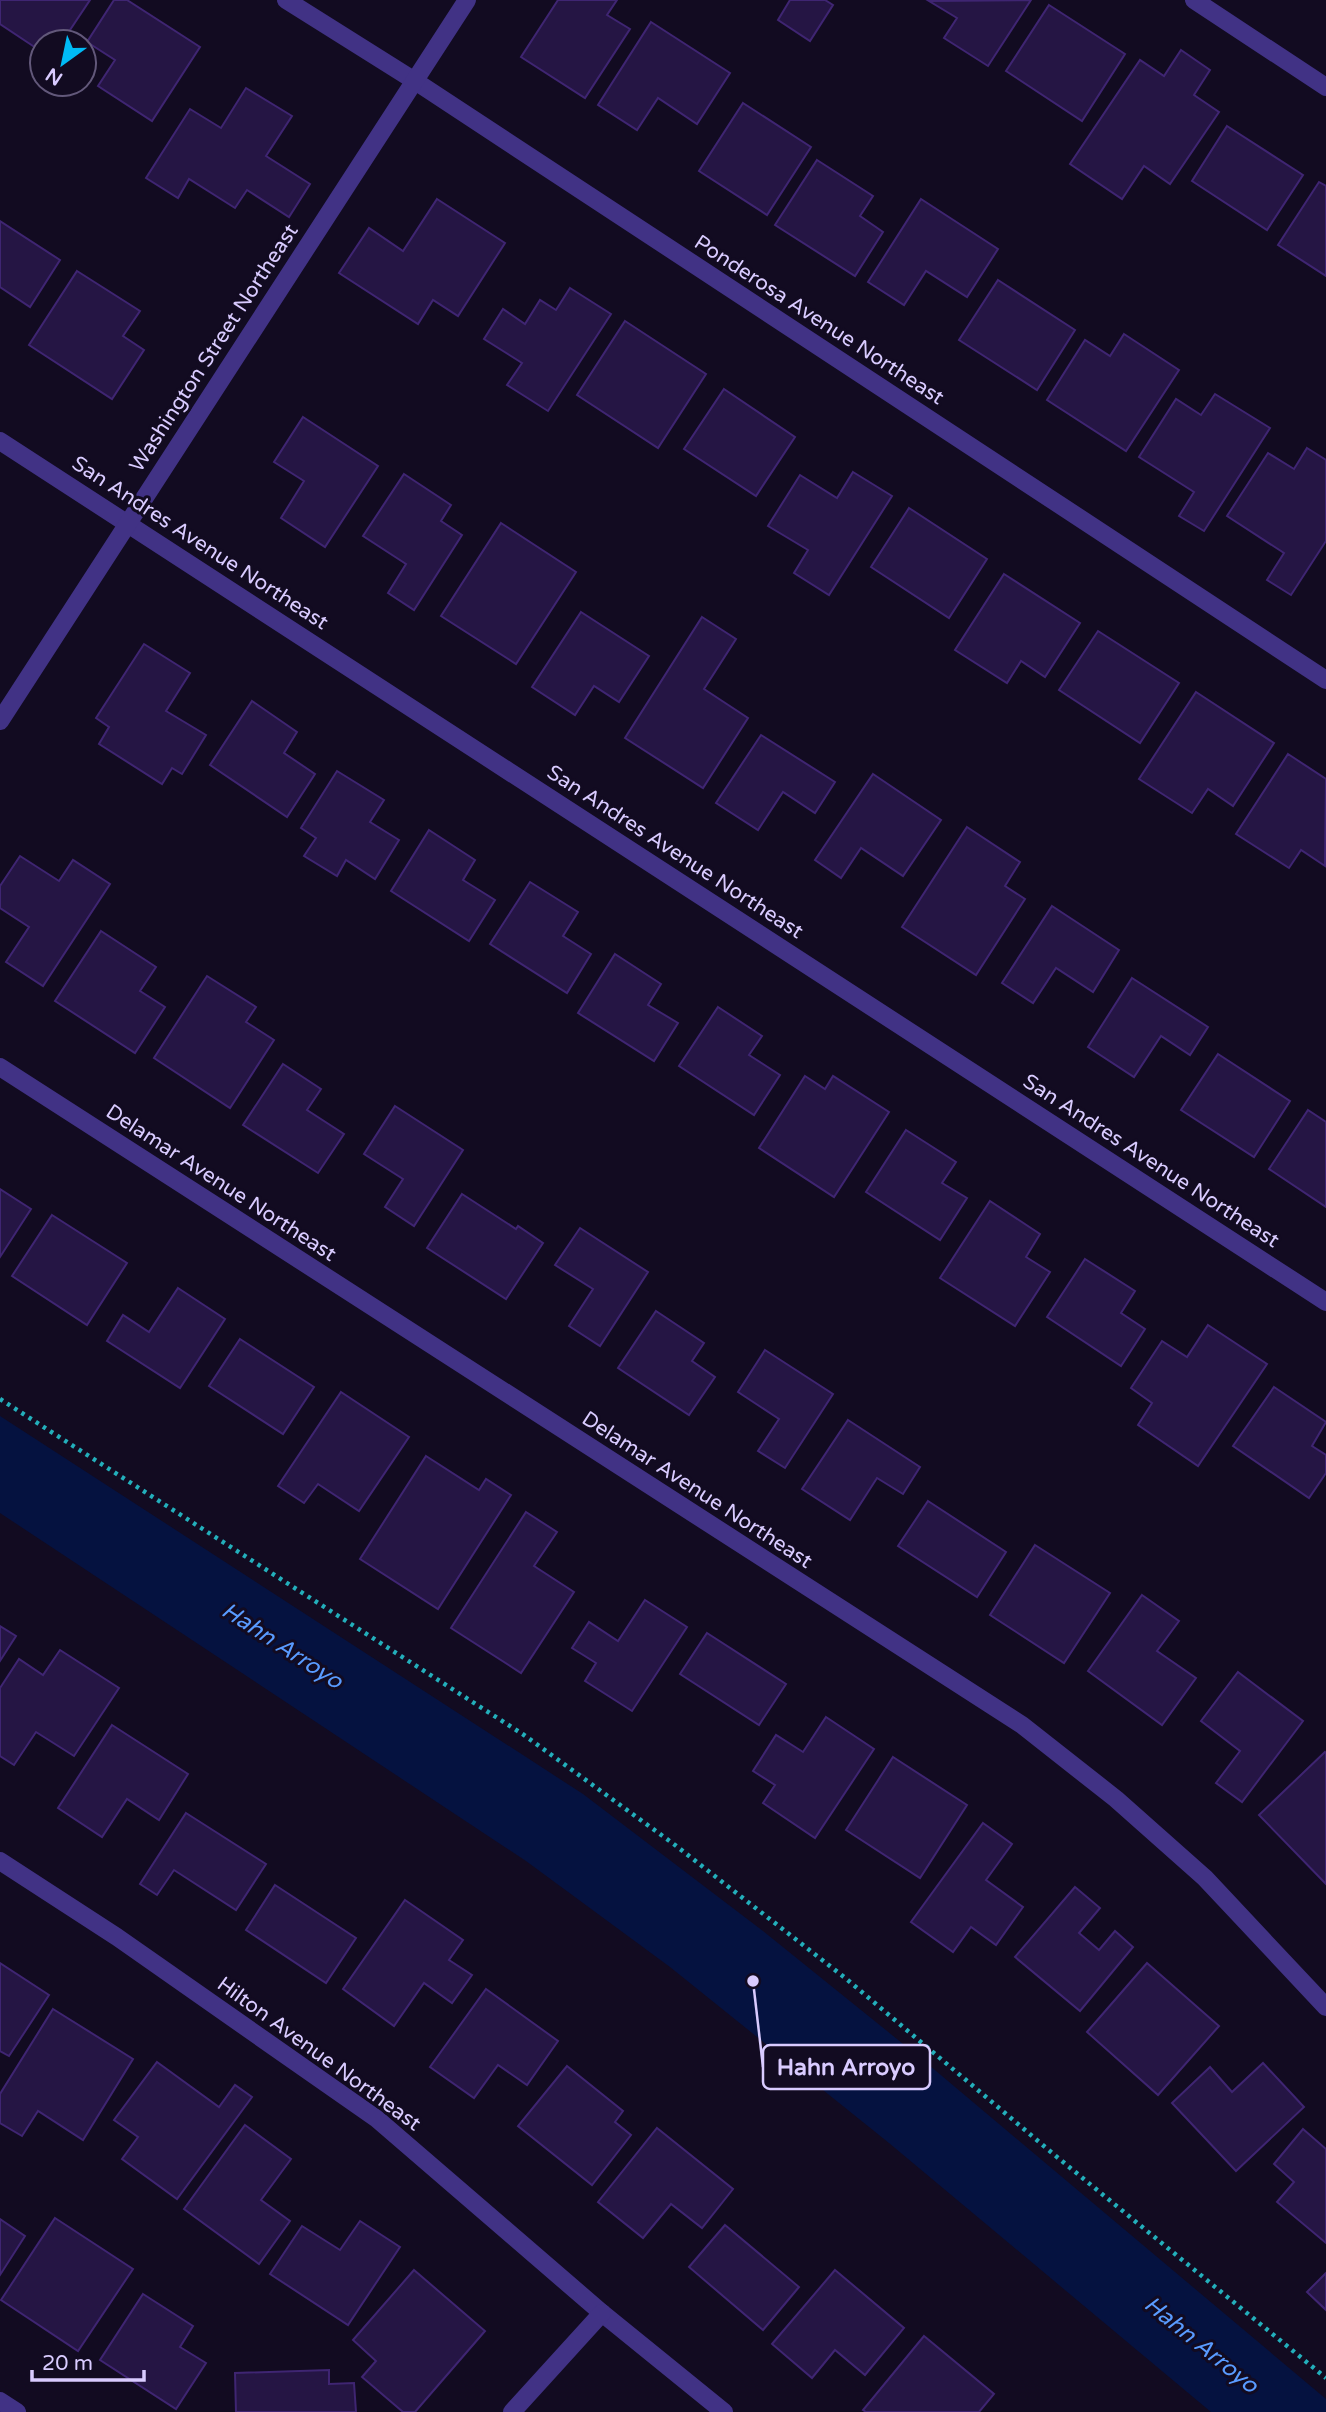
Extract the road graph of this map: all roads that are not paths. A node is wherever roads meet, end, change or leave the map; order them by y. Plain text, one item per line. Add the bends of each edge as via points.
1 (286, 0) edge
2 (467, 0) edge
3 (1194, 0) edge
4 (415, 81) junction
5 (1326, 87) edge
6 (0, 441) edge
7 (128, 523) junction
8 (1326, 680) edge
9 (0, 721) edge
10 (0, 1067) edge
11 (1326, 1302) edge
12 (0, 1861) edge
13 (1326, 2007) edge
14 (602, 2314) junction
15 (0, 2401) edge
16 (17, 2412) edge
17 (512, 2412) edge
18 (724, 2412) edge

1 - 4 street, Ponderosa Avenue Northeast
2 - 4 street, Washington Street Northeast
3 - 5 street
4 - 7 street, Washington Street Northeast
4 - 8 street, Ponderosa Avenue Northeast
6 - 7 street, San Andres Avenue Northeast
7 - 9 street, Washington Street Northeast
7 - 11 street, San Andres Avenue Northeast
10 - 13 street, Delamar Avenue Northeast via 1022,1725 1116,1799 1205,1878
12 - 14 street, Hilton Avenue Northeast via 377,2119
14 - 17 street
14 - 18 street, Hilton Avenue Northeast
15 - 16 street

